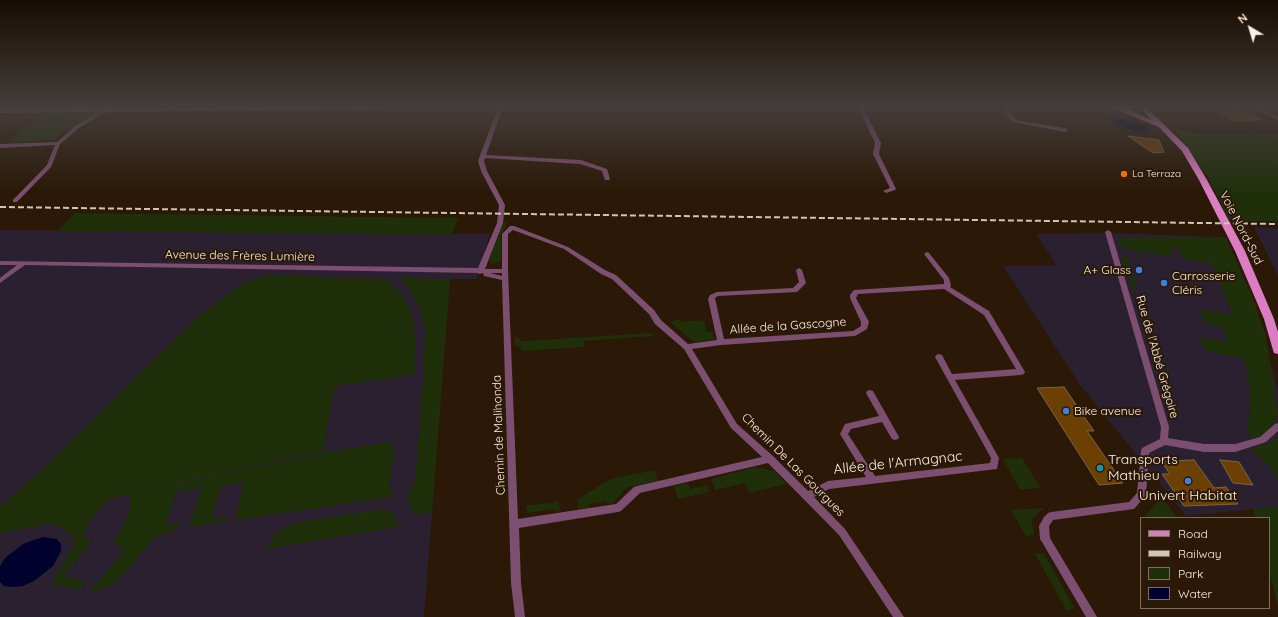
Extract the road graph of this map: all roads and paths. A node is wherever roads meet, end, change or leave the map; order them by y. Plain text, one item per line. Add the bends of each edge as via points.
1 (66, 136) edge
2 (490, 136) edge
3 (874, 136) edge
4 (1171, 136) edge
5 (58, 142) junction
6 (0, 146) edge
7 (482, 156) junction
8 (607, 179) dead end
9 (886, 191) dead end
10 (15, 201) dead end
11 (512, 226) joint
12 (1108, 232) dead end
13 (927, 254) dead end
14 (0, 263) edge
15 (24, 263) junction
16 (799, 270) dead end
17 (480, 272) junction
18 (505, 275) junction
19 (0, 281) edge
20 (944, 287) junction
21 (721, 342) junction
22 (687, 347) junction
23 (1278, 350) edge
24 (939, 357) dead end
25 (950, 377) junction
26 (870, 393) dead end
27 (884, 418) junction
28 (1278, 426) edge
29 (895, 437) dead end
30 (1164, 441) junction
31 (770, 459) junction
32 (873, 480) junction
33 (807, 496) junction
34 (515, 524) junction
35 (520, 617) edge
36 (899, 617) edge
37 (1092, 617) edge

1 - 5 street
2 - 7 street
3 - 9 street via 878,143 876,154 893,189
4 - 23 main road, Voie Nord-Sud via 1185,150 1203,180 1240,251 1269,319
5 - 6 street
5 - 10 street via 49,166
7 - 8 street via 581,162 605,170
7 - 17 street via 484,171 502,206 500,223
11 - 18 street, Chemin de Malihonda via 505,234
11 - 22 street, Chemin De Las Gourgues via 566,248 614,277 652,312 658,322
12 - 30 street, Rue de l'Abbé Grégoire via 1165,427
13 - 20 street via 947,280 948,285
14 - 15 street, Avenue des Frères Lumière
15 - 17 street, Avenue des Frères Lumière
15 - 19 street
16 - 21 street via 803,283 795,290 717,294 712,297
17 - 18 street
18 - 34 street, Chemin de Malihonda
20 - 21 street, Allée de la Gascogne via 856,292 853,298 865,322 864,327 855,333
20 - 25 street via 988,313 1021,372
21 - 22 street, Allée de la Gascogne
22 - 31 street, Chemin De Las Gourgues via 734,426
24 - 25 street
25 - 32 street, Allée de l'Armagnac via 995,458 994,466
26 - 27 street
27 - 29 street
27 - 32 street via 848,426 844,434
28 - 30 street via 1263,440 1236,448 1204,448
30 - 37 street via 1144,451 1140,495 1131,506 1051,516 1046,520 1043,531 1045,539
31 - 33 street, Chemin De Las Gourgues
31 - 34 street via 637,490 618,508
32 - 33 street, Allée de l'Armagnac via 828,485
33 - 36 street, Chemin De Las Gourgues via 842,532
34 - 35 street, Chemin de Malihonda via 516,583

